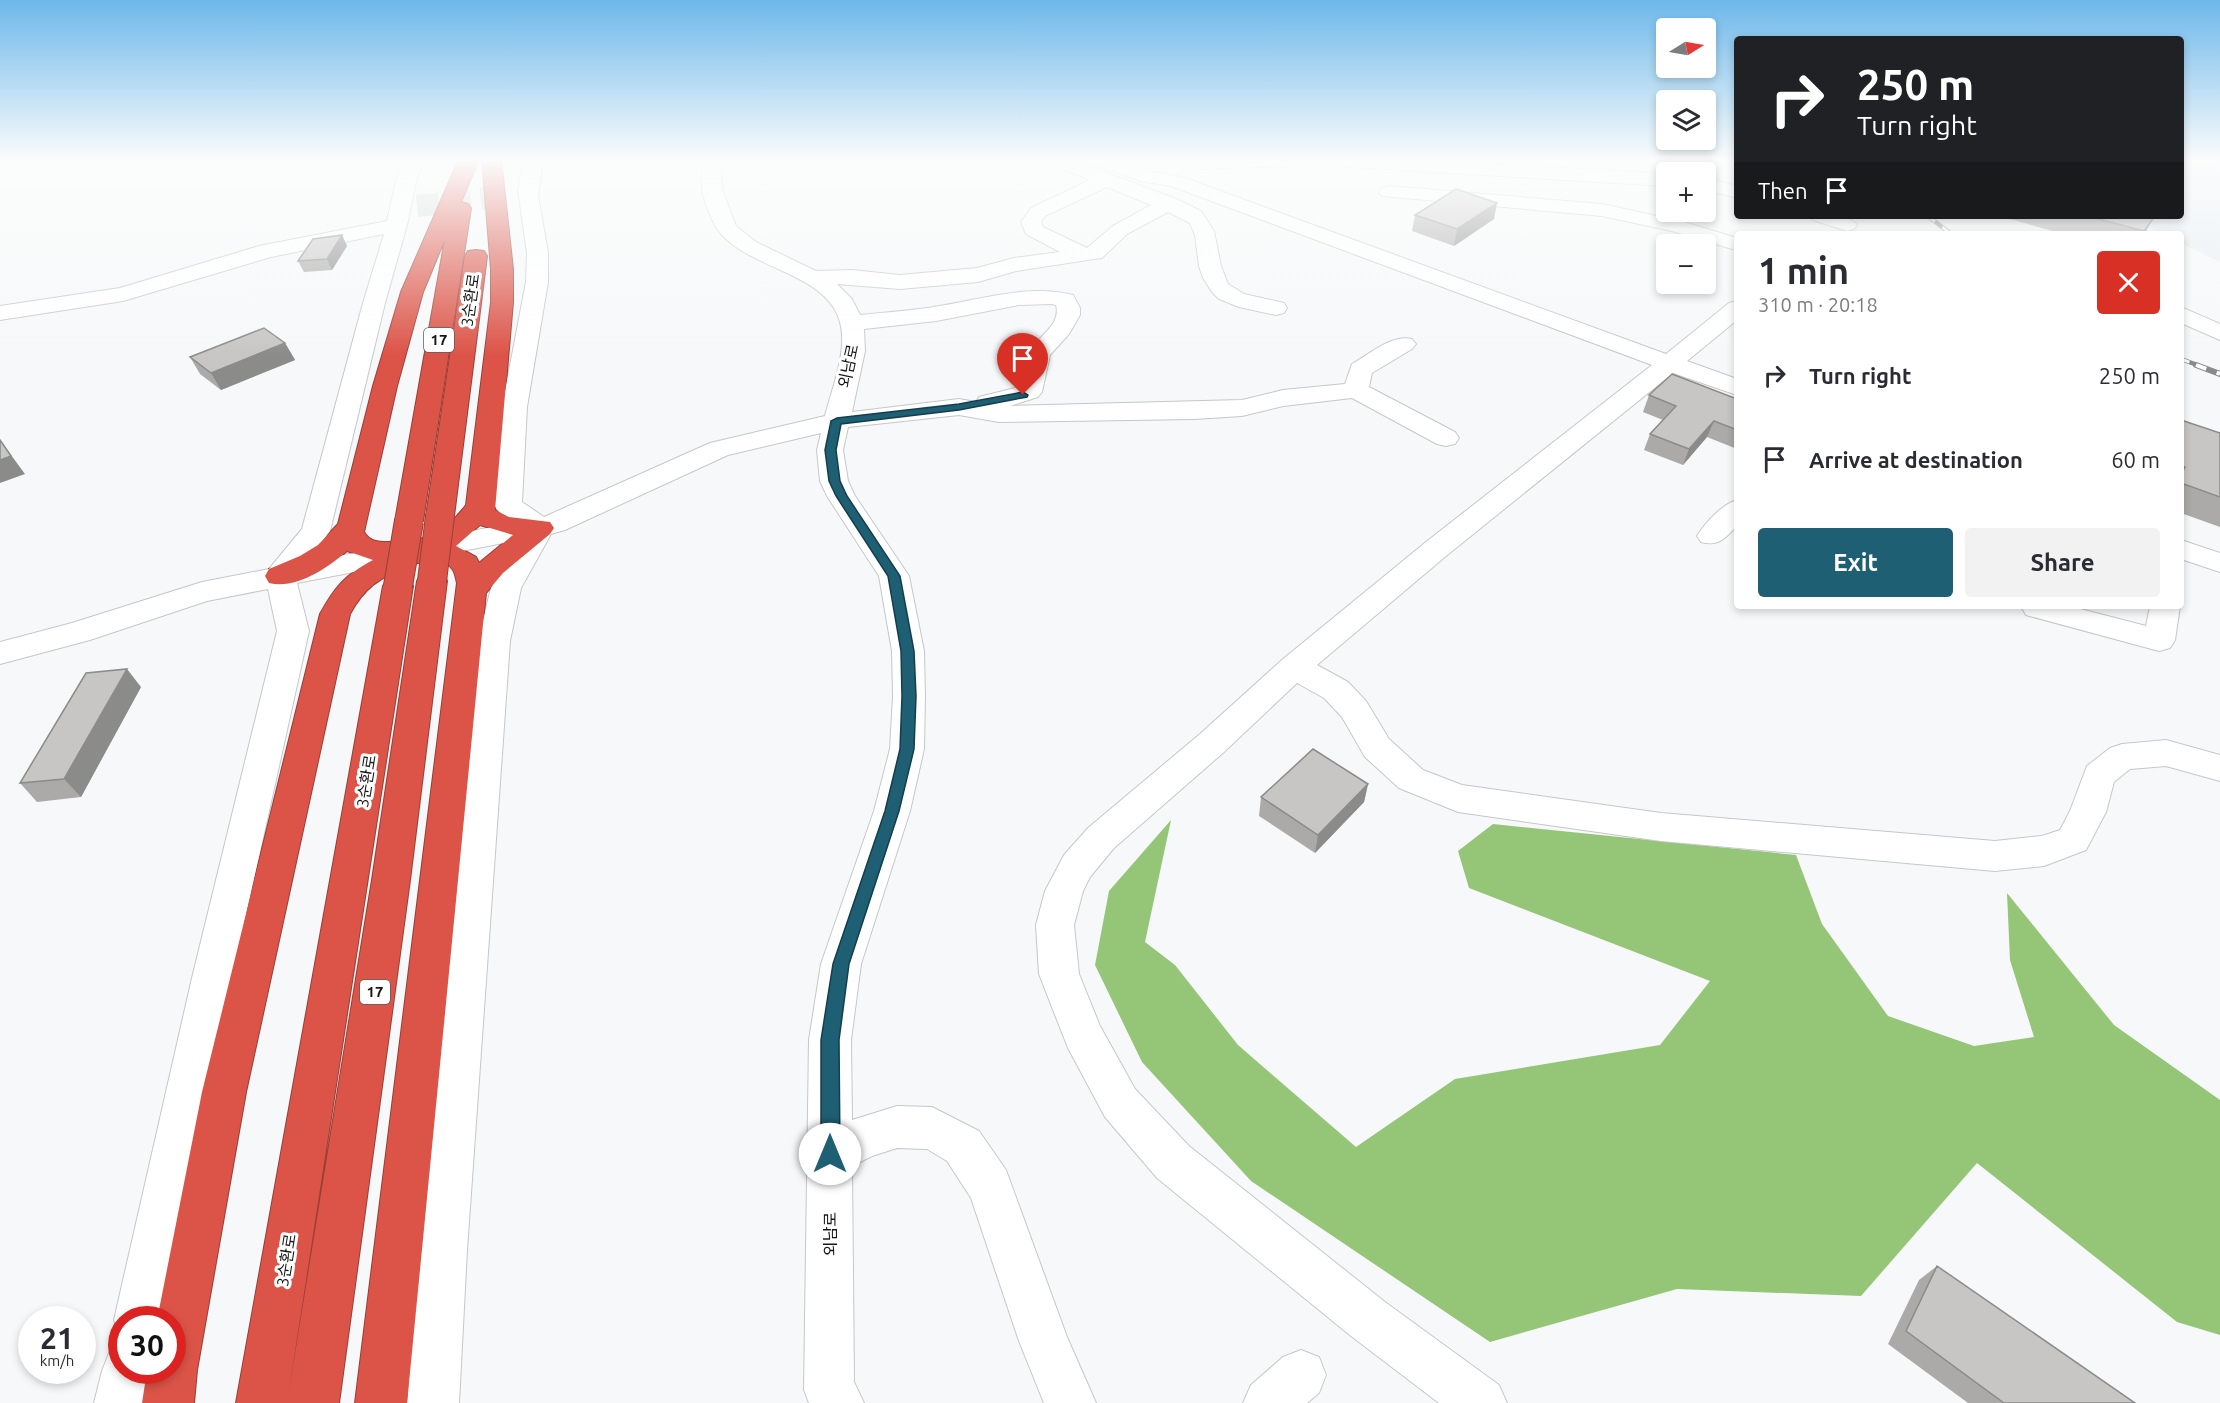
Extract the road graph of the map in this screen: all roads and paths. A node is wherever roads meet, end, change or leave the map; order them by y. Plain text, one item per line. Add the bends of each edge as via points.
1 (363, 224) edge
2 (402, 224) edge
3 (441, 224) edge
4 (458, 224) edge
5 (482, 224) edge
6 (498, 224) edge
7 (534, 224) edge
8 (726, 224) edge
9 (1032, 224) edge
10 (1130, 224) edge
11 (1202, 224) edge
12 (1291, 224) edge
13 (1670, 224) edge
14 (1732, 243) dead end
15 (1081, 254) junction
16 (813, 278) junction
17 (1276, 308) dead end
18 (1734, 310) edge
19 (0, 313) edge
20 (2184, 315) edge
21 (853, 323) junction
22 (2220, 333) edge
23 (1404, 344) dead end
24 (1668, 363) junction
25 (1360, 371) junction
26 (1734, 387) edge
27 (959, 407) junction
28 (837, 421) junction
29 (1446, 438) dead end
30 (480, 506) junction
31 (1734, 512) edge
32 (350, 527) junction
33 (540, 528) junction
34 (1711, 536) dead end
35 (2184, 550) edge
36 (2220, 563) edge
37 (417, 573) junction
38 (280, 576) junction
39 (472, 590) junction
40 (2041, 609) edge
41 (2164, 609) edge
42 (335, 614) junction
43 (0, 653) edge
44 (1294, 667) junction
45 (2220, 768) edge
46 (830, 1154) junction
47 (141, 1306) edge
48 (184, 1306) edge
49 (124, 1384) edge
50 (170, 1384) edge
51 (120, 1403) edge
52 (168, 1403) edge
53 (262, 1403) edge
54 (313, 1403) edge
55 (381, 1403) edge
56 (432, 1403) edge
57 (838, 1403) edge
58 (1070, 1403) edge
59 (1481, 1403) edge

1 - 19 street via 123,294
2 - 38 street via 316,531
3 - 32 highway via 412,292
4 - 37 highway, 3순환로 / 17, bridge via 409,521
5 - 37 highway, 3순환로 / 17, bridge via 440,516
6 - 30 highway via 502,302
7 - 33 street via 538,270 535,308 513,417 508,505
8 - 16 street, 외남로 via 729,232 751,249
9 - 15 street via 1034,230
10 - 15 street via 1094,253
11 - 17 street via 1214,283 1240,300
12 - 24 street
13 - 14 street
15 - 16 street via 978,275 900,282
16 - 21 street, 외남로 via 833,290
18 - 24 street
20 - 22 street
21 - 27 street via 998,302 1048,297 1065,300 1070,313 1039,353 1029,392
21 - 28 street, 외남로 via 853,351
23 - 25 street
24 - 26 street
24 - 44 street
25 - 27 street via 1242,408 999,414
25 - 29 street
27 - 28 street
28 - 33 street via 719,449
28 - 46 street, 외남로 via 830,450 834,481 894,576 908,651 909,696 907,749 892,811 841,964 830,1040
30 - 33 highway via 481,513 495,522
30 - 37 highway
31 - 34 street
32 - 37 highway via 353,540 368,548 396,552
32 - 38 highway via 340,543 323,556
33 - 37 street
33 - 39 highway via 493,566
33 - 56 street via 506,588 494,641
35 - 36 street
37 - 38 street
37 - 39 highway via 448,552 461,558 470,570
37 - 42 highway via 376,569 346,593
37 - 53 highway, 3순환로 / 17
37 - 54 highway, 3순환로 / 17 via 392,880
38 - 42 highway via 318,584 332,598
38 - 43 street via 202,592
38 - 47 street via 293,631
39 - 55 highway
40 - 41 street via 2158,640
42 - 48 highway via 224,1092
44 - 45 street via 1336,690 1354,709 1377,748 1412,779 1458,798 1661,827 1995,856 2044,851 2073,840 2088,812 2099,775 2122,757 2166,753
44 - 59 street via 1101,838 1077,866 1064,891 1055,925 1059,974 1083,1035 1120,1103 1173,1162 1368,1319
46 - 57 street, 외남로 via 829,1390
46 - 58 street via 863,1137 897,1127 932,1128 963,1146 990,1186
49 - 51 street
50 - 52 highway

